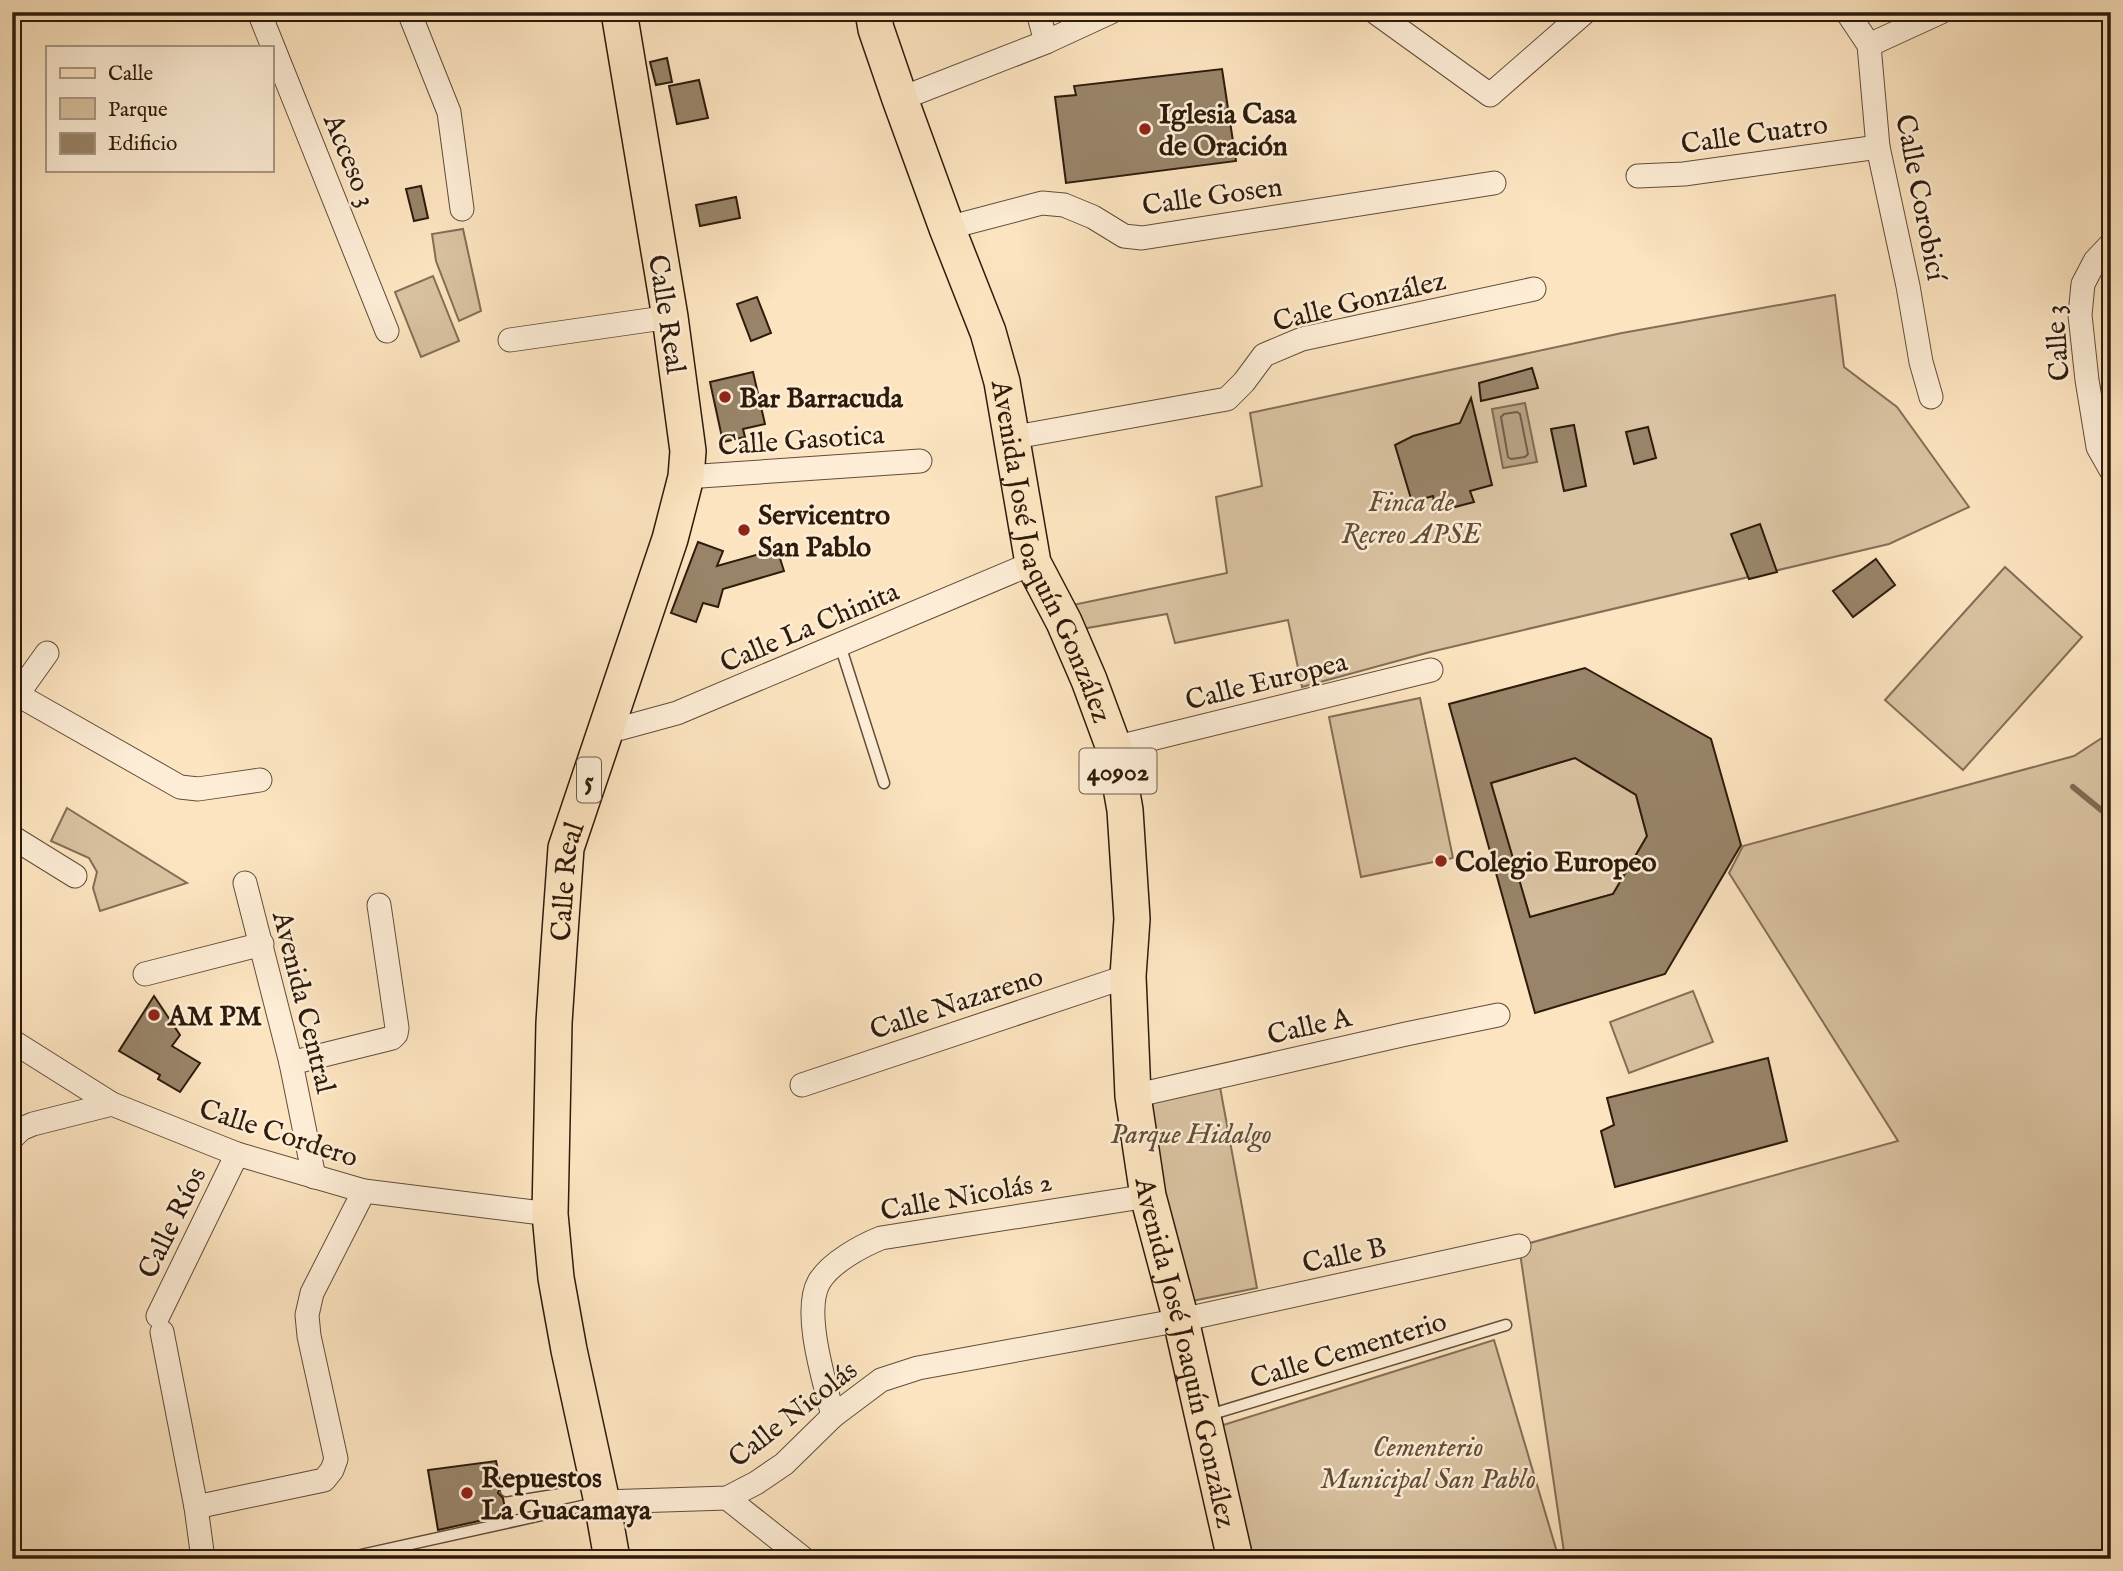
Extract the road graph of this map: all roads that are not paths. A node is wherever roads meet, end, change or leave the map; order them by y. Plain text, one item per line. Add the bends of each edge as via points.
1 (259, 12) edge
2 (409, 12) edge
3 (619, 12) edge
4 (873, 12) edge
5 (1038, 12) edge
6 (1111, 12) edge
7 (1374, 12) edge
8 (1585, 12) edge
9 (1847, 12) edge
10 (1941, 12) edge
11 (1401, 20) edge
12 (1046, 42) junction
13 (1869, 45) junction
14 (273, 46) edge
15 (273, 47) edge
16 (900, 99) junction
17 (1878, 147) junction
18 (1638, 176) dead end
19 (1494, 183) dead end
20 (462, 209) dead end
21 (947, 228) junction
22 (2111, 244) edge
23 (1534, 289) dead end
24 (670, 317) junction
25 (387, 331) dead end
26 (510, 340) dead end
27 (1931, 397) dead end
28 (1010, 438) junction
29 (2104, 444) edge
30 (920, 461) dead end
31 (2111, 470) edge
32 (686, 477) junction
33 (1033, 563) junction
34 (840, 645) junction
35 (47, 653) dead end
36 (1432, 670) dead end
37 (14, 695) edge
38 (604, 730) junction
39 (1114, 748) junction
40 (260, 780) dead end
41 (884, 782) dead end
42 (12, 836) edge
43 (75, 876) dead end
44 (245, 883) dead end
45 (379, 905) dead end
46 (262, 944) junction
47 (145, 974) dead end
48 (1128, 976) junction
49 (1498, 1015) dead end
50 (12, 1041) edge
51 (291, 1063) junction
52 (802, 1085) dead end
53 (1133, 1096) junction
54 (112, 1104) junction
55 (12, 1138) edge
56 (237, 1154) junction
57 (314, 1177) junction
58 (364, 1191) junction
59 (1148, 1196) junction
60 (550, 1214) junction
61 (1519, 1246) dead end
62 (1181, 1320) junction
63 (1506, 1325) dead end
64 (833, 1416) junction
65 (1202, 1417) junction
66 (599, 1489) junction
67 (506, 1491) dead end
68 (727, 1498) junction
69 (196, 1507) junction
70 (203, 1559) edge
71 (343, 1559) edge
72 (612, 1559) edge
73 (804, 1559) edge
74 (1235, 1559) edge

1 - 14 street, Acceso 3
2 - 20 street via 449,112
3 - 24 main road, Calle Real / 5
4 - 16 main road, Avenida José Joaquín González / 40902
5 - 12 street
6 - 12 street
7 - 11 street
8 - 11 street via 1490,95
9 - 13 street, Calle Corobicí
10 - 13 street
12 - 16 street
13 - 17 street, Calle Corobicí
15 - 25 street, Acceso 3
16 - 21 main road, Avenida José Joaquín González / 40902
17 - 18 street, Calle Cuatro via 1684,174
17 - 27 street, Calle Corobicí
19 - 21 street, Calle Gosen via 1142,238 1124,236 1064,205 1042,203
21 - 28 main road, Avenida José Joaquín González / 40902 via 988,332 1002,382
22 - 29 street, Calle 3 via 2083,284 2080,316 2087,380
23 - 28 street, Calle González via 1302,339 1264,355 1227,399
24 - 26 street
24 - 32 main road, Calle Real / 5 via 688,451
28 - 33 main road, Avenida José Joaquín González / 40902
29 - 31 street
30 - 32 street, Calle Gasotica
32 - 38 main road, Calle Real / 5 via 670,539
33 - 34 street, Calle La Chinita
33 - 39 main road, Avenida José Joaquín González / 40902 via 1064,622
34 - 38 street, Calle La Chinita via 677,713
34 - 41 lane
35 - 37 street
36 - 39 street, Calle Europea
37 - 40 street via 180,787 198,789
38 - 60 main road, Calle Real / 5 via 566,848 554,1023
39 - 48 main road, Avenida José Joaquín González / 40902 via 1125,810 1132,919
42 - 43 street
44 - 46 street, Avenida Central
45 - 51 street via 396,1034
46 - 47 street
46 - 51 street, Avenida Central
48 - 52 street, Calle Nazareno
48 - 53 main road, Avenida José Joaquín González / 40902
49 - 53 street, Calle A
50 - 54 street, Calle Cordero
51 - 57 street, Avenida Central
53 - 59 main road, Avenida José Joaquín González / 40902
54 - 55 street via 33,1124
54 - 56 street, Calle Cordero
56 - 57 street, Calle Cordero
56 - 69 street, Calle Ríos via 160,1324
57 - 58 street, Calle Cordero
58 - 60 street, Calle Cordero
58 - 69 street via 312,1293 307,1315 336,1458 332,1470 324,1480
59 - 62 main road, Avenida José Joaquín González / 40902
59 - 64 street, Calle Nicolás 2 via 881,1238 859,1247 819,1281 814,1298 813,1318
60 - 66 main road, Calle Real / 5 via 556,1278
61 - 62 street, Calle B
62 - 64 street, Calle Nicolás via 918,1368 881,1380
62 - 65 main road, Avenida José Joaquín González / 40902
63 - 65 lane, Calle Cementerio
64 - 68 street, Calle Nicolás via 785,1464
65 - 74 main road, Avenida José Joaquín González / 40902
66 - 67 lane
66 - 68 street, Calle Nicolás
66 - 71 lane
66 - 72 main road, Calle Real / 5
68 - 73 street
69 - 70 street

